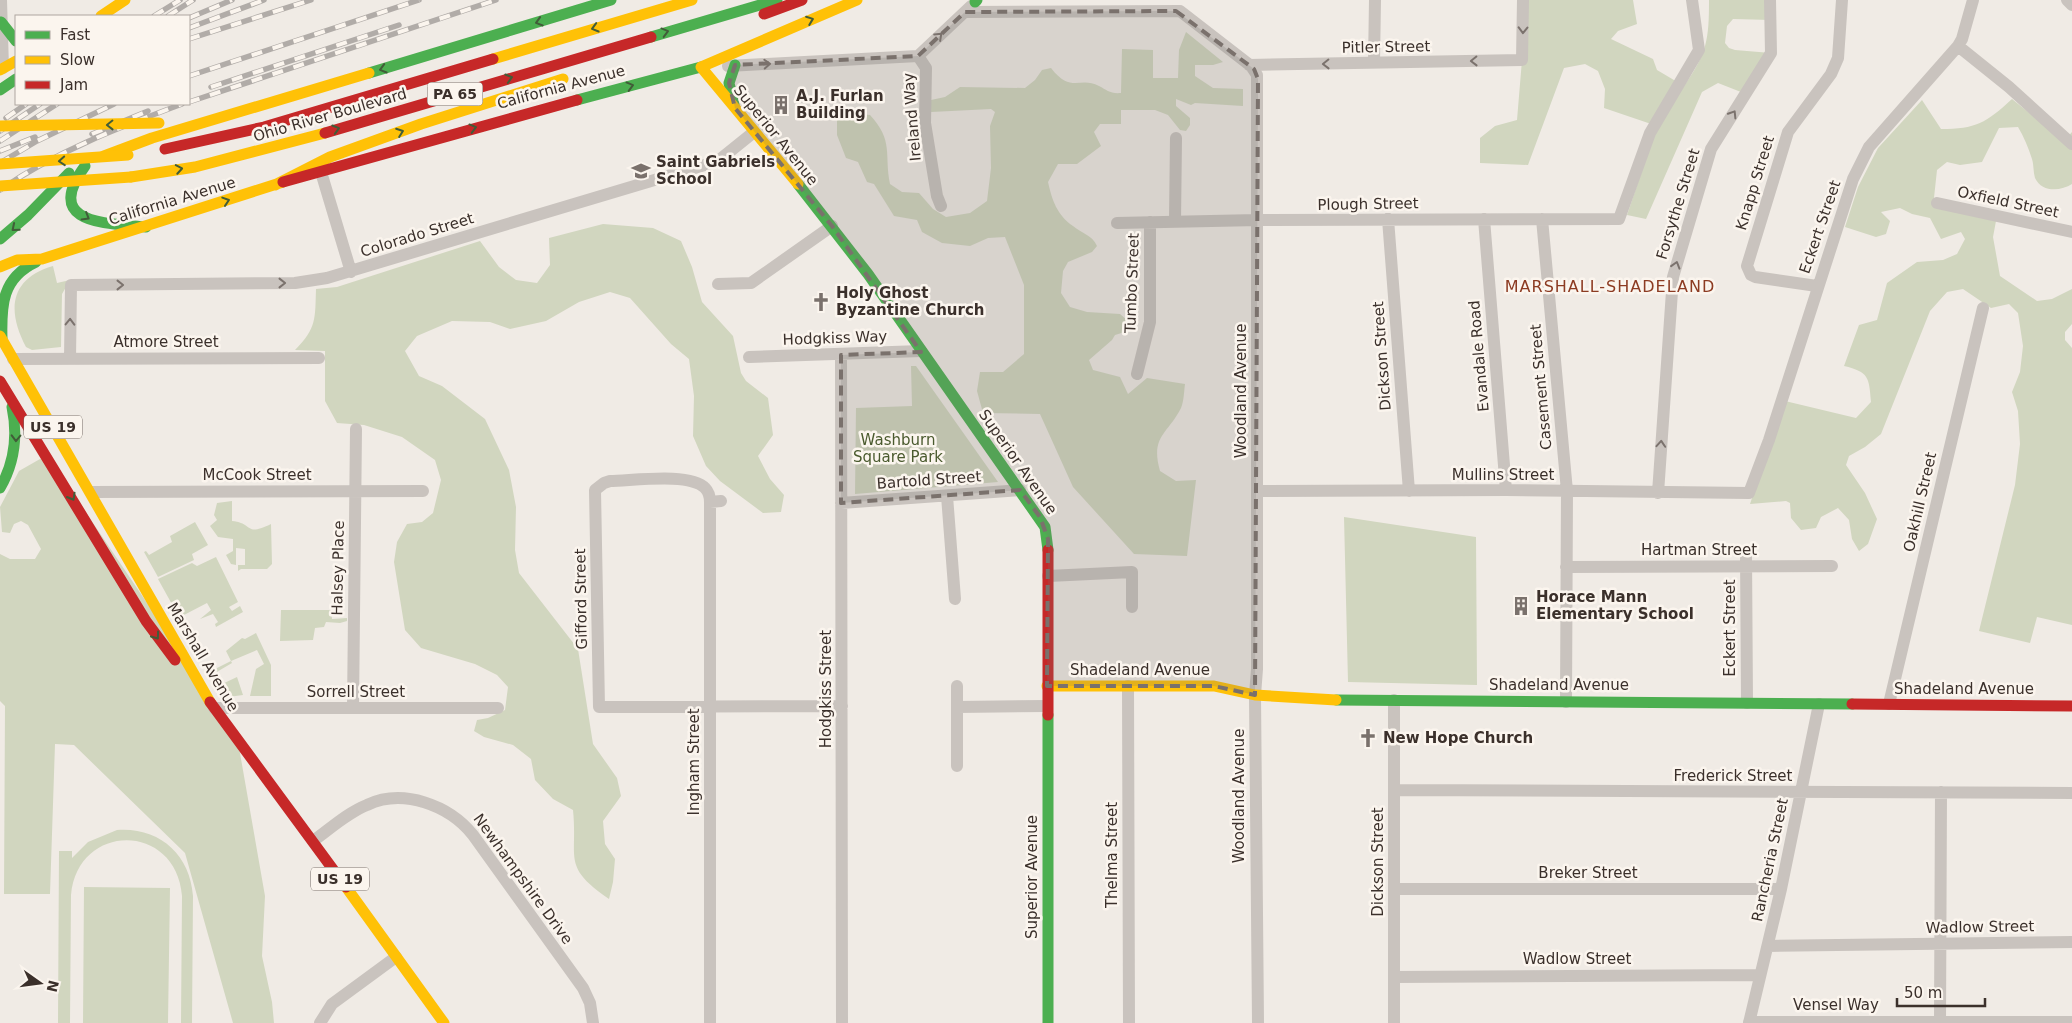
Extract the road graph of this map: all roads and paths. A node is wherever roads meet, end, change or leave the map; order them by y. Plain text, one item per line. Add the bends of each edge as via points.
1 (1, 0) edge
2 (125, 0) edge
3 (692, 0) edge
4 (777, 0) edge
5 (802, 0) edge
6 (857, 0) edge
7 (1375, 0) edge
8 (1523, 0) edge
9 (1692, 0) edge
10 (1770, 0) edge
11 (1842, 0) edge
12 (1973, 0) edge
13 (2067, 0) edge
14 (607, 1) edge
15 (977, 1) edge
16 (2072, 5) edge
17 (965, 12) junction
18 (102, 15) edge
19 (1, 22) edge
20 (712, 32) dead end
21 (15, 40) edge
22 (1958, 46) junction
23 (918, 56) junction
24 (15, 62) edge
25 (1374, 63) junction
26 (735, 65) junction
27 (1249, 65) junction
28 (701, 67) junction
29 (2, 69) edge
30 (570, 77) dead end
31 (6, 86) edge
32 (267, 103) junction
33 (734, 108) junction
34 (0, 126) edge
35 (754, 132) junction
36 (1176, 138) dead end
37 (2072, 144) edge
38 (88, 163) junction
39 (0, 164) edge
40 (321, 172) junction
41 (275, 185) junction
42 (2, 187) edge
43 (1937, 203) dead end
44 (941, 206) dead end
45 (1388, 219) junction
46 (1484, 219) junction
47 (1542, 219) junction
48 (1258, 220) junction
49 (1175, 221) junction
50 (1150, 222) junction
51 (1117, 223) dead end
52 (832, 226) junction
53 (146, 227) junction
54 (2072, 232) edge
55 (0, 239) edge
56 (42, 259) junction
57 (0, 268) edge
58 (351, 272) junction
59 (718, 284) dead end
60 (1817, 286) junction
61 (1983, 308) dead end
62 (1, 338) edge
63 (921, 352) junction
64 (841, 355) junction
65 (749, 357) dead end
66 (319, 358) dead end
67 (13, 359) junction
68 (70, 359) junction
69 (1137, 374) dead end
70 (3, 386) edge
71 (356, 429) dead end
72 (0, 488) edge
73 (423, 490) dead end
74 (595, 490) joint
75 (1020, 490) junction
76 (1506, 490) junction
77 (355, 491) junction
78 (1257, 491) junction
79 (1408, 491) junction
80 (1567, 491) junction
81 (91, 492) junction
82 (1658, 493) junction
83 (1749, 493) joint
84 (947, 496) junction
85 (841, 503) junction
86 (1746, 553) dead end
87 (1566, 566) junction
88 (1746, 566) junction
89 (1832, 566) dead end
90 (1048, 576) junction
91 (955, 599) dead end
92 (1132, 606) dead end
93 (957, 686) dead end
94 (1047, 686) junction
95 (1128, 686) junction
96 (1255, 694) junction
97 (1394, 700) junction
98 (1566, 702) junction
99 (1747, 703) junction
100 (1819, 704) junction
101 (1889, 704) junction
102 (710, 706) junction
103 (842, 706) junction
104 (1047, 706) junction
105 (2072, 706) edge
106 (214, 708) junction
107 (353, 708) junction
108 (498, 708) dead end
109 (957, 708) junction
110 (957, 766) dead end
111 (1394, 790) junction
112 (1942, 792) junction
113 (1801, 793) junction
114 (2072, 793) edge
115 (313, 841) junction
116 (1394, 889) junction
117 (1781, 889) junction
118 (2072, 942) edge
119 (1941, 943) junction
120 (1768, 946) junction
121 (396, 957) junction
122 (1759, 975) junction
123 (1394, 977) junction
124 (1749, 1022) edge
125 (1940, 1022) edge
126 (2072, 1022) edge
127 (320, 1023) edge
128 (444, 1023) edge
129 (593, 1023) edge
130 (710, 1023) edge
131 (842, 1023) edge
132 (1048, 1023) edge
133 (1128, 1023) edge
134 (1258, 1023) edge
135 (1394, 1023) edge

1 - 19 street
2 - 18 main road
3 -> 39 main road, Ohio River Boulevard / PA 65, bridge via 264,127 128,155
42 -> 4 main road, Ohio River Boulevard / PA 65, bridge via 131,177 195,167 270,149
5 - 20 main road
28 -> 6 main road via 748,44
7 - 25 street
8 -> 25 street, Pitler Street via 1522,60
9 - 47 street, Plough Street via 1698,50 1650,133 1619,219
82 -> 10 street, Forsythe Street via 1673,276 1711,149 1771,53
11 - 60 street, Knapp Street via 1838,58 1831,74 1788,132 1748,261 1751,275
12 - 22 street, Eckert Street
13 - 16 street
14 -> 32 main road
15 - 17 street
23 -> 17 street
17 - 27 street, Woodland Avenue via 1180,11
19 - 21 main road
19 - 29 street
22 - 37 street
22 - 60 street, Eckert Street via 1869,147 1846,197
26 -> 23 street, California Avenue
23 - 44 street, Ireland Way via 926,68 925,123 936,196
24 - 29 main road
25 -> 27 street, Pitler Street
26 - 28 street, California Avenue
26 - 33 main road via 729,84
27 - 48 street, Woodland Avenue via 1258,79
28 - 33 main road, Superior Avenue
40 -> 28 main road, California Avenue
29 - 31 main road
41 -> 30 main road via 330,157 421,124
32 -> 34 main road, bridge via 159,123
32 - 38 main road via 152,138
33 - 35 main road, Superior Avenue
35 - 52 main road, Superior Avenue
35 - 58 street, Colorado Street via 718,161
36 - 49 street
38 -> 53 main road via 71,189 72,201 79,212 95,222
38 -> 55 main road via 71,172
40 - 41 main road, California Avenue
40 - 58 street
53 -> 41 main road, California Avenue
43 - 54 street, Oxfield Street
45 - 46 street, Plough Street
45 - 48 street, Plough Street
45 - 79 street, Dickson Street
46 - 47 street, Plough Street
46 - 76 street, Evandale Road
47 - 80 street, Casement Street
48 - 49 street, Plough Street
48 - 78 street, Woodland Avenue
49 - 50 street, Plough Street
50 - 51 street, Plough Street
50 - 69 street, Tumbo Street via 1150,322
52 - 59 street via 751,283
52 - 63 main road, Superior Avenue
53 - 56 main road, California Avenue
56 - 57 main road, California Avenue via 17,260
56 - 62 main road via 22,266 7,289 1,312
68 -> 58 street, Colorado Street via 71,285 295,283
60 - 83 street, Eckert Street
61 - 101 street, Oakhill Street
62 - 67 main road, Marshall Avenue / US 19
63 - 64 street, Hodgkiss Way
63 - 75 main road, Superior Avenue
64 - 65 street, Hodgkiss Way
64 - 85 street, Hodgkiss Street
66 - 68 street, Atmore Street
67 - 68 street, Atmore Street
67 - 81 main road, Marshall Avenue / US 19
70 -> 72 main road via 14,416 16,446 12,466
70 -> 106 main road, US 19 via 146,621
71 - 77 street, Halsey Place
73 - 77 street, McCook Street
74 - 102 street, Gifford Street via 599,707
74 - 102 street, Ingham Street via 610,482 685,479 706,488 716,502
75 - 84 street, Bartold Street
75 - 90 main road, Superior Avenue via 1045,527
76 - 79 street, Mullins Street
76 - 80 street, Mullins Street
77 - 81 street, McCook Street
77 - 107 street, Halsey Place
78 - 79 street, Mullins Street
78 - 96 street, Woodland Avenue
80 - 82 street, Mullins Street
80 - 87 street, Casement Street
81 - 106 main road, Marshall Avenue / US 19
82 - 83 street, Mullins Street
84 - 85 street, Bartold Street
84 - 91 street
85 - 103 street, Hodgkiss Street
86 - 88 street, Eckert Street
87 - 88 street, Hartman Street
87 - 98 street, Casement Street
88 - 89 street, Hartman Street
88 - 99 street, Eckert Street
90 - 92 street via 1132,572
90 - 94 main road, Superior Avenue
93 - 109 street
94 - 95 main road, Shadeland Avenue
94 - 104 main road, Superior Avenue
95 - 96 main road, Shadeland Avenue via 1214,686
95 - 133 street, Thelma Street
96 - 97 main road, Shadeland Avenue
96 - 134 street, Woodland Avenue
97 - 98 main road, Shadeland Avenue
97 - 111 street, Dickson Street
98 - 99 main road, Shadeland Avenue
99 - 100 main road, Shadeland Avenue
100 - 101 main road, Shadeland Avenue
100 - 113 street, Rancheria Street
101 - 105 main road, Shadeland Avenue
102 - 103 street
102 - 130 street, Ingham Street
103 - 131 street, Hodgkiss Street
104 - 109 street
104 - 132 main road, Superior Avenue
106 - 107 street, Sorrell Street
106 - 115 main road, Marshall Avenue / US 19
107 - 108 street, Sorrell Street
109 - 110 street
111 - 113 street, Frederick Street
111 - 116 street, Dickson Street
112 - 113 street, Frederick Street
112 - 114 street, Frederick Street
112 - 119 street
113 - 117 street, Rancheria Street
115 - 121 main road, Marshall Avenue / US 19
115 - 129 street, Newhampshire Drive via 358,809 377,801 412,800 430,804 458,818 583,988 590,1003
116 - 117 street, Breker Street
116 - 123 street, Dickson Street
117 - 120 street, Rancheria Street
118 - 119 street, Wadlow Street
119 - 120 street, Wadlow Street
119 - 125 street
120 - 122 street, Rancheria Street
121 - 127 street via 332,1004
121 - 128 main road, Marshall Avenue / US 19
122 - 123 street, Wadlow Street
122 - 124 street, Rancheria Street
123 - 135 street, Dickson Street
124 - 125 street, Vensel Way
125 - 126 street, Vensel Way

